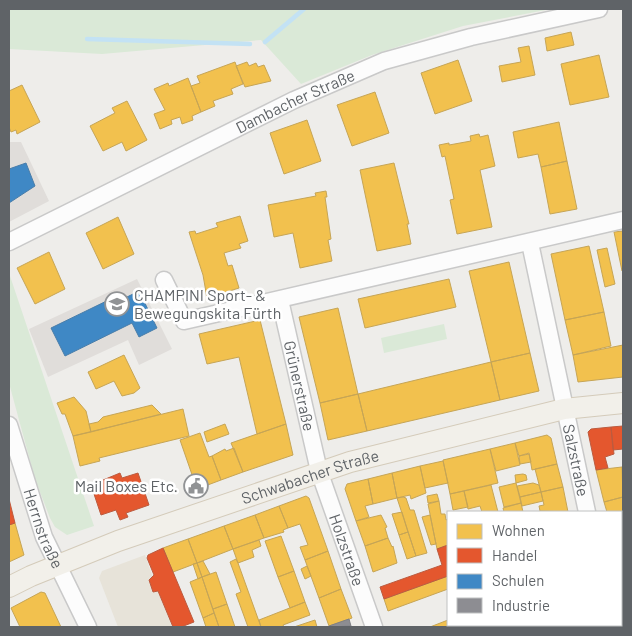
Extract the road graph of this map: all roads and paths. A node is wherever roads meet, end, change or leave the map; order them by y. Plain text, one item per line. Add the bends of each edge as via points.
1 (599, 9) edge
2 (623, 220) edge
3 (9, 242) edge
4 (530, 243) junction
5 (164, 280) dead end
6 (280, 300) junction
7 (623, 403) edge
8 (564, 410) junction
9 (9, 425) edge
10 (319, 471) junction
11 (587, 511) edge
12 (59, 564) junction
13 (9, 587) edge
14 (88, 627) edge
15 (374, 627) edge

1 - 3 street, Dambacher Straße via 471,37 384,61 294,100
2 - 4 street
4 - 6 street
4 - 8 street, Salzstraße
5 - 6 street via 184,320
6 - 10 street, Grünerstraße
7 - 8 main road, Schwabacher Straße
8 - 10 main road, Schwabacher Straße
8 - 11 street, Salzstraße
9 - 12 street, Herrnstraße via 44,537
10 - 12 main road, Schwabacher Straße
10 - 15 street, Holzstraße
12 - 13 main road, Schwabacher Straße
12 - 14 street, Herrnstraße

